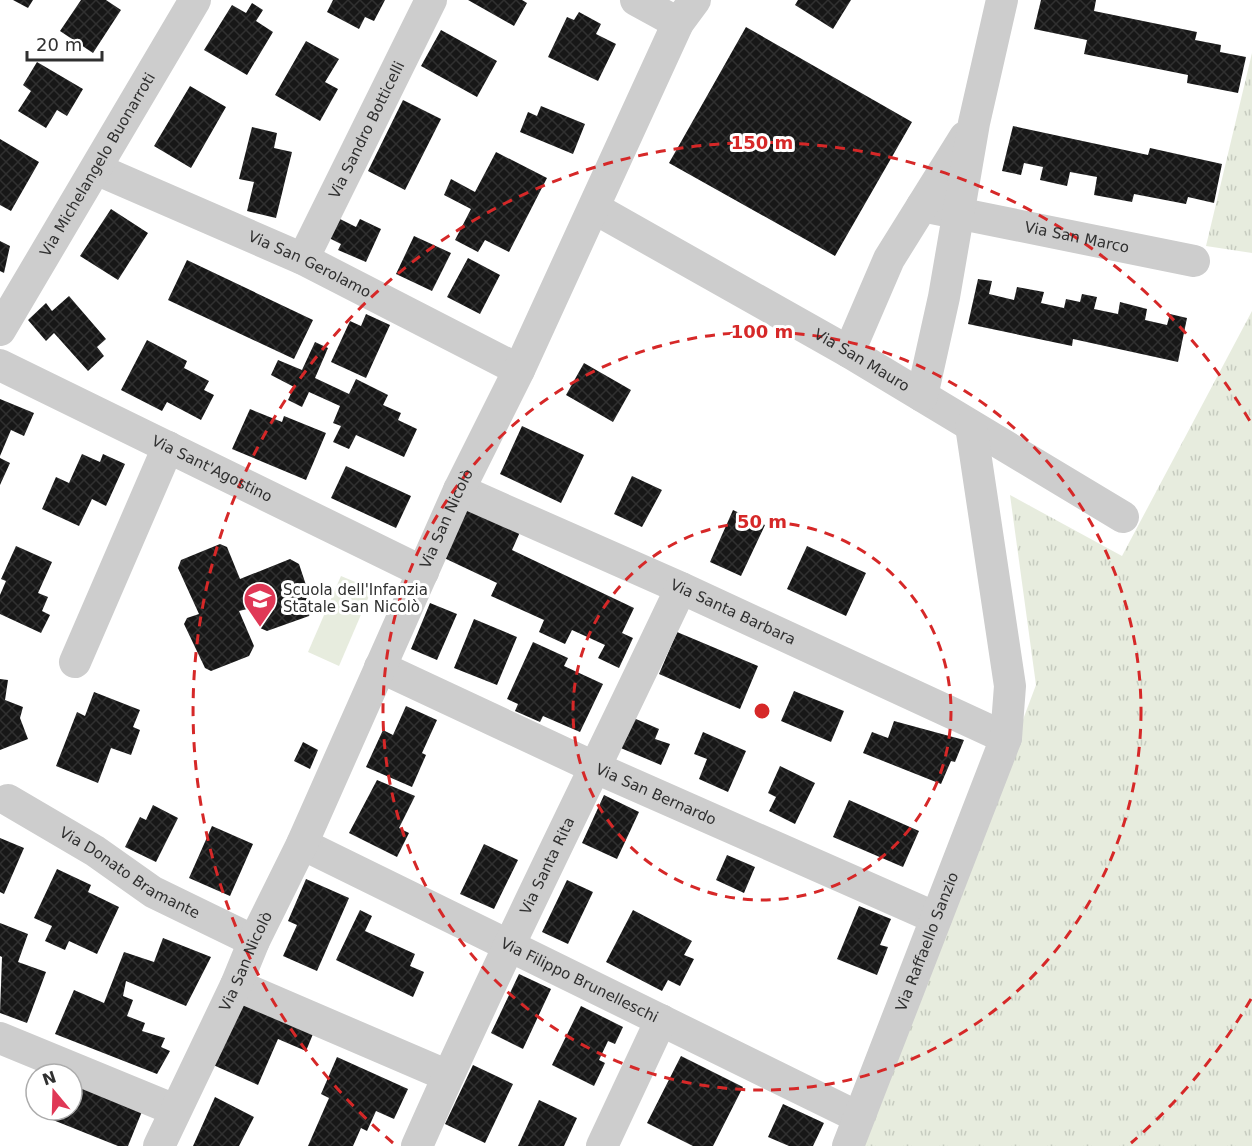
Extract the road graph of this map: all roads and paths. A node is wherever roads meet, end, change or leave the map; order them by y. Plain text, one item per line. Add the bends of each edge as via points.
1 (431, 0) edge
2 (636, 0) edge
3 (1002, 0) edge
4 (189, 2) edge
5 (686, 12) edge
6 (974, 123) junction
7 (96, 169) junction
8 (922, 206) junction
9 (594, 208) junction
10 (958, 214) junction
11 (303, 259) junction
12 (1194, 261) dead end
13 (0, 330) edge
14 (849, 352) junction
15 (0, 364) edge
16 (519, 370) junction
17 (922, 396) junction
18 (971, 426) junction
19 (168, 447) junction
20 (459, 490) junction
21 (1123, 517) dead end
22 (423, 572) junction
23 (681, 588) junction
24 (75, 663) dead end
25 (380, 667) junction
26 (1006, 738) junction
27 (596, 768) junction
28 (8, 800) dead end
29 (302, 843) junction
30 (936, 918) junction
31 (254, 941) junction
32 (509, 945) junction
33 (236, 985) junction
34 (661, 1020) junction
35 (0, 1038) edge
36 (448, 1076) junction
37 (175, 1110) junction
38 (858, 1117) junction
39 (159, 1146) edge
40 (417, 1146) edge
41 (602, 1146) edge
42 (848, 1146) edge

1 - 11 street, Via Sandro Botticelli
2 - 5 street
3 - 6 street
4 - 7 street, Via Michelangelo Buonarroti
5 - 9 street, Via San Nicolò
6 - 8 street
6 - 10 street
7 - 11 street, Via San Gerolamo
7 - 13 street, Via Michelangelo Buonarroti
8 - 10 street, Via San Marco
8 - 14 street via 889,259
9 - 14 street, Via San Mauro
9 - 16 street, Via San Nicolò
10 - 12 street, Via San Marco
10 - 17 street
11 - 16 street, Via San Gerolamo
14 - 17 street, Via San Mauro
15 - 19 street, Via Sant'Agostino
16 - 20 street, Via San Nicolò
17 - 18 street, Via San Mauro
18 - 21 street, Via San Mauro
18 - 26 street via 1010,686
19 - 22 street, Via Sant'Agostino
19 - 24 street
20 - 22 street, Via San Nicolò
20 - 23 street, Via Santa Barbara
22 - 25 street, Via San Nicolò
23 - 26 street, Via Santa Barbara
23 - 27 street, Via Santa Rita
25 - 27 street, Via San Bernardo
25 - 29 street, Via San Nicolò
26 - 30 street, Via Raffaello Sanzio
27 - 30 street, Via San Bernardo
27 - 32 street, Via Santa Rita
28 - 31 street, Via Donato Bramante via 96,851 153,892
29 - 31 street, Via San Nicolò
29 - 32 street, Via Filippo Brunelleschi
30 - 38 street, Via Raffaello Sanzio
31 - 33 street, Via San Nicolò
32 - 34 street, Via Filippo Brunelleschi
32 - 36 street, Via Santa Rita
33 - 36 street
33 - 37 street, Via San Nicolò
34 - 38 street, Via Filippo Brunelleschi
34 - 41 street
35 - 37 street
36 - 40 street, Via Santa Rita
37 - 39 street, Via San Nicolò
38 - 42 street, Via Raffaello Sanzio

